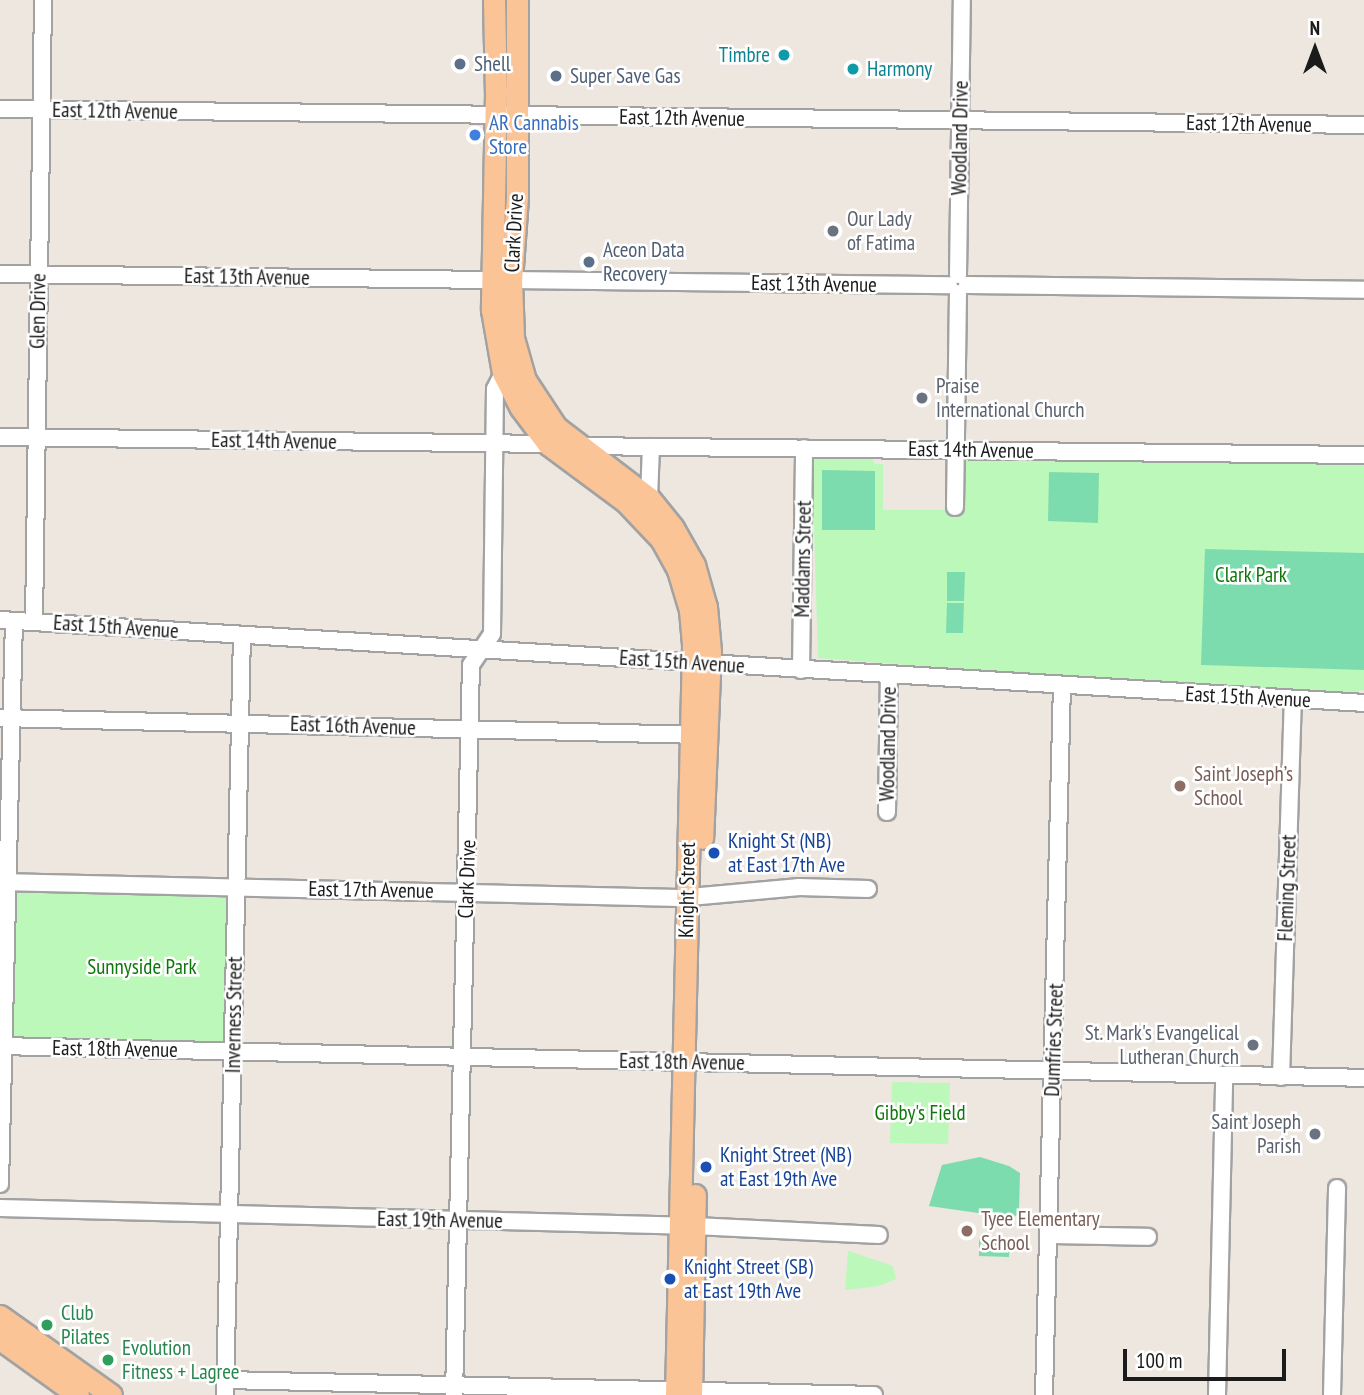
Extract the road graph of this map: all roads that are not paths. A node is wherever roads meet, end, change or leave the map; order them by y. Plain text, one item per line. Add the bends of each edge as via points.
1 (43, 0) edge
2 (494, 0) edge
3 (517, 0) edge
4 (962, 0) edge
5 (0, 109) edge
6 (41, 110) junction
7 (496, 116) junction
8 (518, 116) junction
9 (960, 121) junction
10 (1364, 125) edge
11 (0, 274) edge
12 (38, 274) junction
13 (502, 280) junction
14 (958, 285) junction
15 (1364, 290) edge
16 (503, 373) junction
17 (0, 437) edge
18 (36, 438) junction
19 (495, 444) junction
20 (548, 444) junction
21 (578, 446) junction
22 (651, 447) junction
23 (804, 448) junction
24 (955, 449) junction
25 (1364, 455) edge
26 (649, 498) junction
27 (955, 507) dead end
28 (7, 620) edge
29 (34, 622) junction
30 (242, 635) junction
31 (482, 649) junction
32 (700, 664) junction
33 (801, 670) junction
34 (890, 676) junction
35 (1062, 686) junction
36 (1293, 699) junction
37 (1364, 703) edge
38 (6, 718) edge
39 (241, 723) junction
40 (470, 729) junction
41 (698, 735) junction
42 (887, 812) dead end
43 (4, 882) edge
44 (236, 887) junction
45 (868, 889) dead end
46 (467, 893) junction
47 (694, 896) junction
48 (2, 1046) edge
49 (232, 1051) junction
50 (463, 1056) junction
51 (692, 1063) junction
52 (1053, 1072) junction
53 (1224, 1075) junction
54 (1281, 1076) junction
55 (1364, 1078) edge
56 (0, 1184) edge
57 (1337, 1188) dead end
58 (0, 1208) edge
59 (229, 1215) junction
60 (458, 1221) junction
61 (688, 1226) junction
62 (879, 1235) dead end
63 (1048, 1235) junction
64 (1149, 1237) dead end
65 (0, 1316) edge
66 (0, 1339) edge
67 (225, 1387) edge
68 (454, 1390) edge
69 (683, 1393) edge
70 (79, 1395) edge
71 (111, 1395) edge
72 (874, 1395) edge
73 (1044, 1395) edge
74 (1217, 1395) edge
75 (1332, 1395) edge

1 - 6 street, Glen Drive
2 - 7 main road, Clark Drive
3 - 8 main road, Clark Drive
4 - 9 street, Woodland Drive
5 - 6 street, East 12th Avenue
6 - 7 street, East 12th Avenue
6 - 12 street, Glen Drive
7 - 8 street, East 12th Avenue
7 - 13 main road, Clark Drive
8 - 9 street, East 12th Avenue
8 - 13 main road, Clark Drive via 517,197
9 - 10 street, East 12th Avenue
9 - 14 street, Woodland Drive
11 - 12 street, East 13th Avenue
12 - 13 street, East 13th Avenue
12 - 18 street, Glen Drive
13 - 14 street, East 13th Avenue
13 - 16 main road, Clark Drive via 493,327
13 - 21 main road, Clark Drive via 526,380 549,417
14 - 15 street, East 13th Avenue
14 - 24 street, Woodland Drive
16 - 19 street, Clark Drive via 495,389
16 - 20 main road, Clark Drive via 521,408
17 - 18 street, East 14th Avenue
18 - 19 street, East 14th Avenue
18 - 29 street, Glen Drive
19 - 20 street, East 14th Avenue
19 - 31 street, Clark Drive via 492,634
20 - 32 main road, Knight Street via 626,502 670,553 690,610
21 - 22 street, East 14th Avenue
21 - 26 main road, Knight Street
22 - 23 street, East 14th Avenue
22 - 26 street
23 - 24 street, East 14th Avenue
23 - 33 street, Maddams Street
24 - 25 street, East 14th Avenue
24 - 27 street, Woodland Drive
26 - 32 main road, Knight Street via 694,565 706,607
28 - 29 street, East 15th Avenue
28 - 38 street
29 - 30 street, East 15th Avenue
30 - 31 street, East 15th Avenue
30 - 39 street, Inverness Street
31 - 32 street, East 15th Avenue
31 - 40 street, Clark Drive via 472,660
32 - 33 street, East 15th Avenue
32 - 41 main road, Knight Street
33 - 34 street, East 15th Avenue
34 - 35 street, East 15th Avenue
34 - 42 street, Woodland Drive
35 - 36 street, East 15th Avenue
35 - 52 street, Dumfries Street
36 - 37 street, East 15th Avenue
36 - 54 street, Fleming Street
38 - 39 street, East 16th Avenue
38 - 43 street
39 - 40 street, East 16th Avenue
39 - 44 street, Inverness Street
40 - 41 street, East 16th Avenue
40 - 46 street, Clark Drive
41 - 47 main road, Knight Street
43 - 44 street, East 17th Avenue
43 - 48 street
44 - 46 street, East 17th Avenue
44 - 49 street, Inverness Street
45 - 47 street, East 17th Avenue via 799,887
46 - 47 street, East 17th Avenue
46 - 50 street, Clark Drive
47 - 51 main road, Knight Street
48 - 49 street, East 18th Avenue
48 - 56 street
49 - 50 street, East 18th Avenue
49 - 59 street, Inverness Street
50 - 51 street, East 18th Avenue
50 - 60 street, Clark Drive
51 - 52 street, East 18th Avenue
51 - 61 main road, Knight Street
52 - 53 street, East 18th Avenue
52 - 63 street, Dumfries Street
53 - 54 street, East 18th Avenue
53 - 74 street
54 - 55 street, East 18th Avenue
57 - 75 street
58 - 59 street, East 19th Avenue
59 - 60 street, East 19th Avenue
59 - 67 street, Inverness Street
60 - 61 street, East 19th Avenue
60 - 68 street, Clark Drive
61 - 62 street, East 19th Avenue
61 - 69 main road, Knight Street
63 - 64 street
63 - 73 street, Dumfries Street
65 - 71 main road
66 - 70 main road
67 - 68 street
68 - 69 street
69 - 72 street

